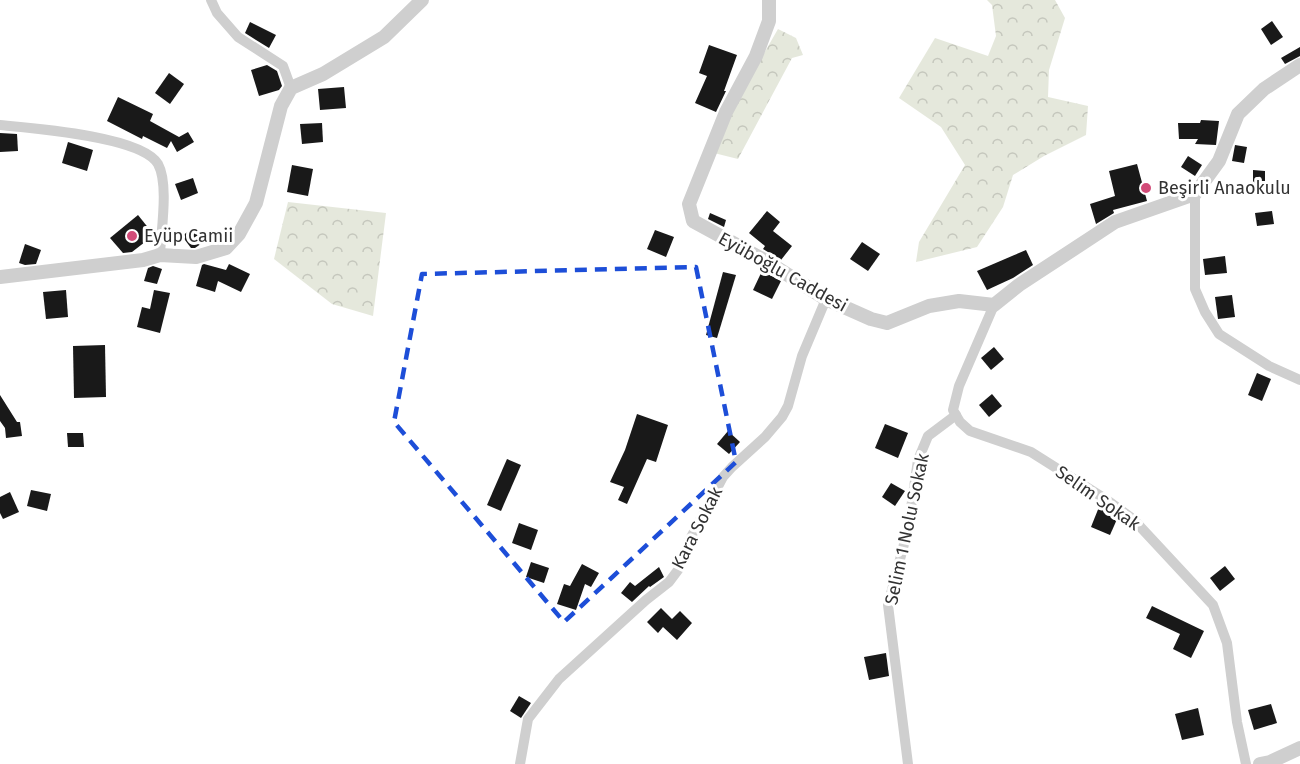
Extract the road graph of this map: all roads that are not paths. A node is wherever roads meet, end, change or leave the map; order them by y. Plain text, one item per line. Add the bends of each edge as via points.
1 (211, 0) edge
2 (422, 0) edge
3 (769, 0) edge
4 (1300, 65) edge
5 (291, 88) junction
6 (0, 125) edge
7 (1195, 194) junction
8 (160, 255) junction
9 (0, 278) edge
10 (826, 299) junction
11 (994, 305) junction
12 (1300, 380) edge
13 (956, 415) junction
14 (1300, 748) edge
15 (520, 764) edge
16 (908, 764) edge
17 (1246, 764) edge
18 (1260, 764) edge

1 - 5 street via 238,37 283,66
2 - 5 street via 384,37 323,74
3 - 10 street, Eyüboğlu Caddesi via 769,21 756,56 726,112 689,204 693,221
4 - 7 street via 1263,89 1238,114 1219,160
5 - 8 street via 281,106 256,203 239,234 226,248 196,257
6 - 8 street via 119,142 144,151 157,163 165,185
7 - 11 street via 1115,222
7 - 12 street via 1195,289 1205,312 1219,334 1269,366
8 - 9 street
10 - 11 street, Eyüboğlu Caddesi via 887,323 929,306 959,301
10 - 15 street, Kara Sokak via 782,417 723,477 669,582 559,679 528,718
11 - 13 street via 959,386 953,410
13 - 16 street, Selim 1 Nolu Sokak via 928,436 918,460 908,529 888,605
13 - 17 street, Selim Sokak via 969,431 1031,452 1133,519 1213,605 1227,644
14 - 18 street

